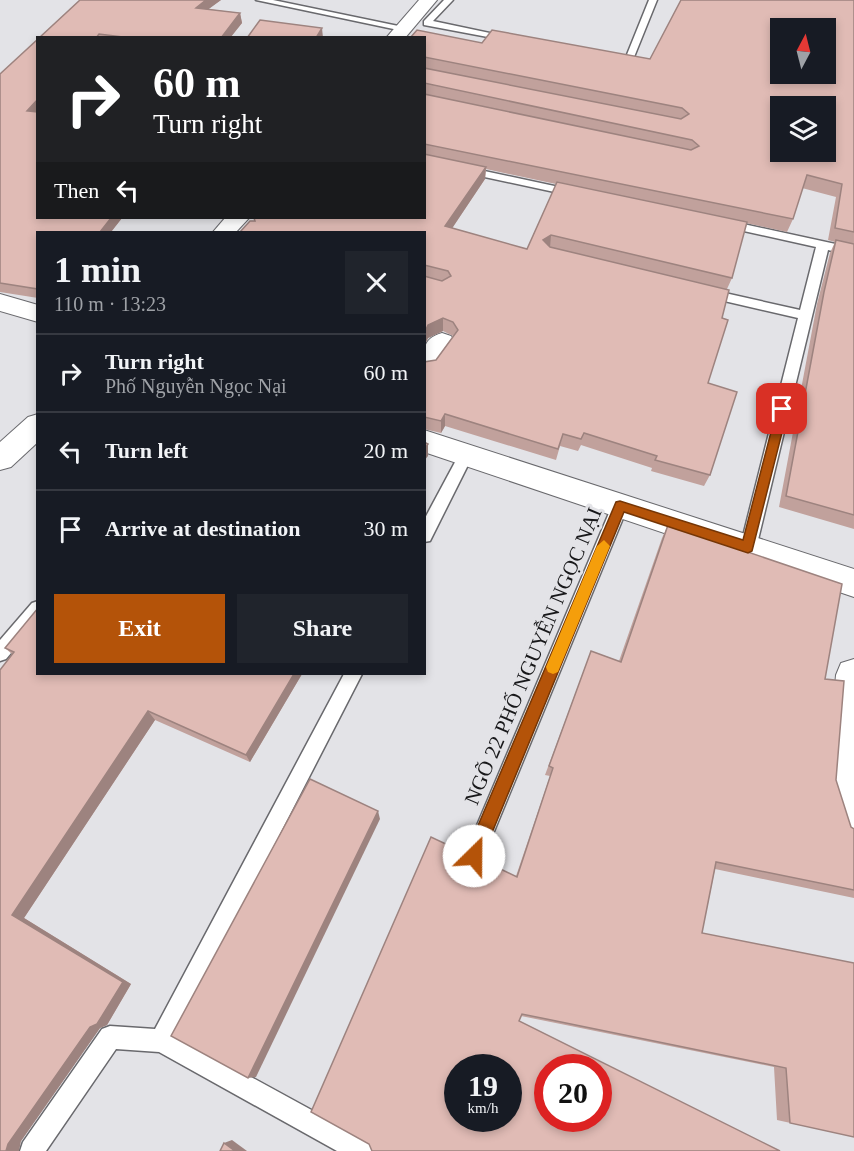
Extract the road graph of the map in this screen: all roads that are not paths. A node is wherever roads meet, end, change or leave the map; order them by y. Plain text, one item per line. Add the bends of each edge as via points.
1 (260, 0) edge
2 (428, 0) edge
3 (449, 0) edge
4 (653, 0) edge
5 (399, 33) edge
6 (517, 40) edge
7 (596, 54) edge
8 (426, 161) edge
9 (589, 196) edge
10 (718, 223) edge
11 (823, 244) junction
12 (854, 252) edge
13 (689, 288) edge
14 (0, 302) edge
15 (36, 313) edge
16 (806, 316) junction
17 (442, 342) dead end
18 (426, 362) edge
19 (36, 427) edge
20 (426, 442) edge
21 (466, 455) junction
22 (0, 459) edge
23 (620, 506) junction
24 (426, 532) edge
25 (748, 548) junction
26 (854, 583) edge
27 (36, 610) edge
28 (0, 653) edge
29 (352, 675) edge
30 (854, 675) edge
31 (854, 819) edge
32 (474, 856) dead end
33 (161, 1041) junction
34 (32, 1151) edge
35 (361, 1151) edge

1 - 5 lane
2 - 5 street
3 - 6 lane via 427,23
4 - 7 lane via 629,60
8 - 9 lane
10 - 11 lane
11 - 12 lane
11 - 16 lane
13 - 16 lane
14 - 15 street
16 - 25 lane
17 - 18 street
19 - 22 street
20 - 21 street
21 - 23 street
21 - 24 lane
23 - 25 street
23 - 32 lane, NGÕ 22 PHỐ NGUYỄN NGỌC NẠI
25 - 26 street
27 - 28 lane
29 - 33 lane
30 - 31 street via 845,788
33 - 34 lane via 110,1037
33 - 35 lane

